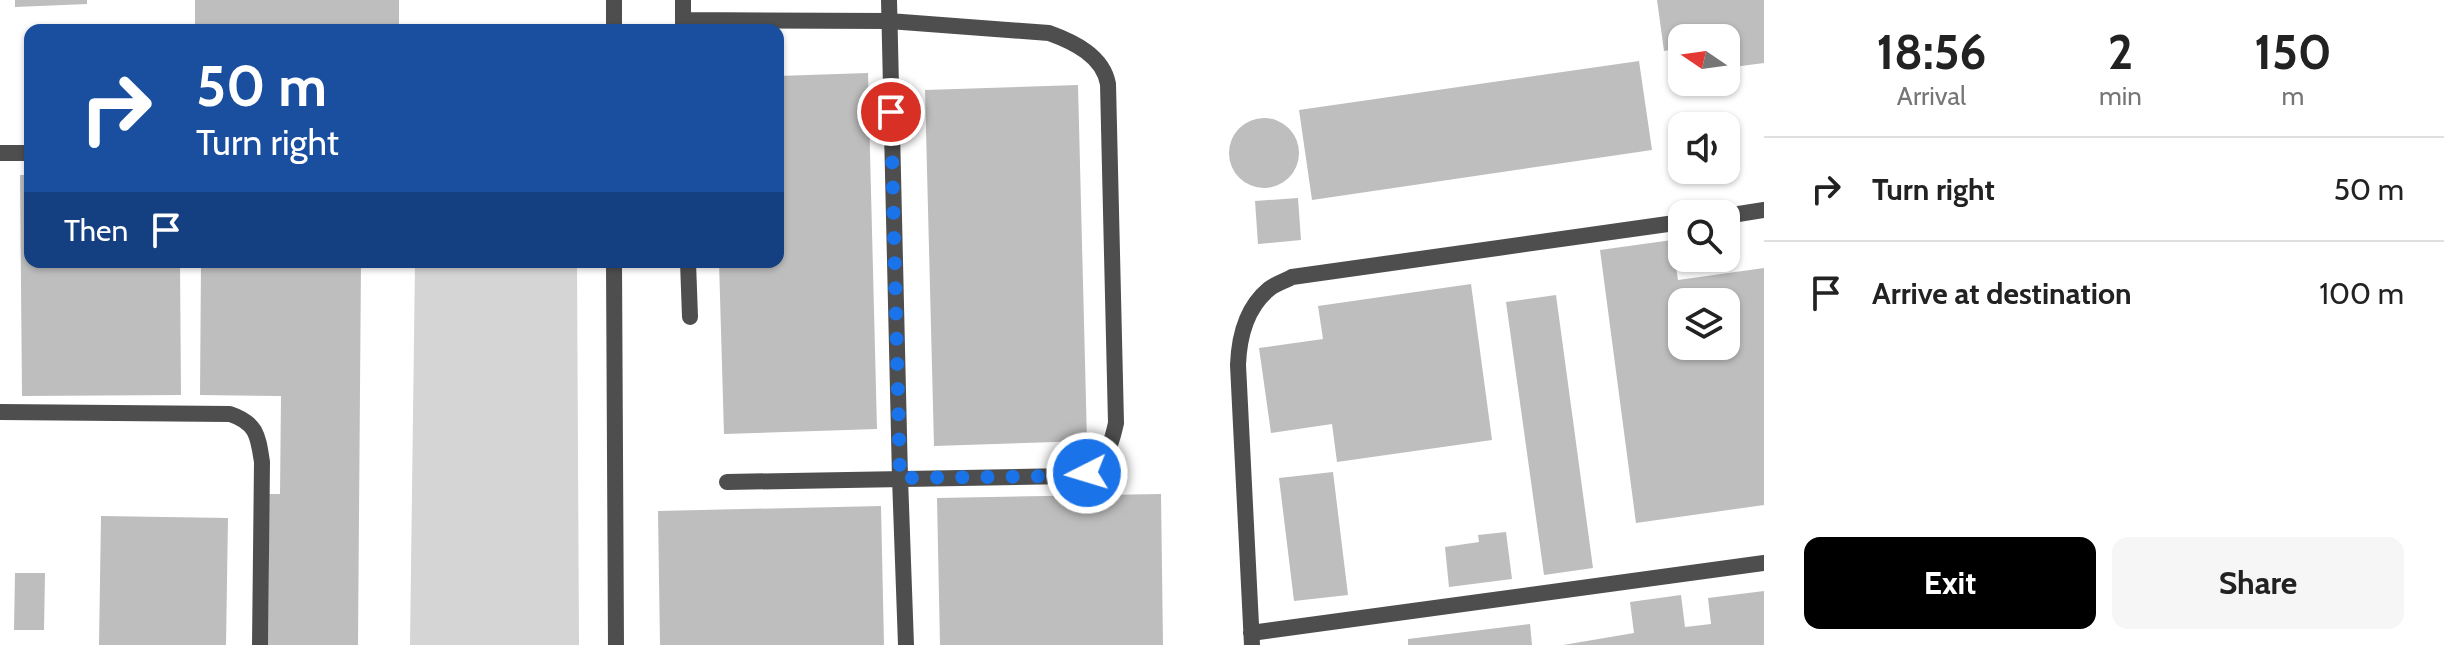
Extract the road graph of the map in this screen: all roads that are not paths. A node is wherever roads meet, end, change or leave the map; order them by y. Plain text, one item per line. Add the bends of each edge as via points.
1 (614, 0) edge
2 (683, 0) edge
3 (889, 0) edge
4 (889, 21) junction
5 (614, 24) edge
6 (683, 24) edge
7 (734, 24) edge
8 (0, 153) edge
9 (24, 153) edge
10 (1764, 210) edge
11 (1740, 214) edge
12 (1668, 224) edge
13 (614, 268) edge
14 (688, 268) edge
15 (690, 317) dead end
16 (0, 412) edge
17 (900, 478) junction
18 (727, 482) dead end
19 (1764, 563) edge
20 (1251, 639) edge
21 (260, 645) edge
22 (616, 645) edge
23 (906, 645) edge

1 - 5 street
2 - 6 street
3 - 4 street
4 - 7 street
4 - 17 street
4 - 17 street via 1049,33 1090,54 1106,71 1116,423 1102,461 1087,473
8 - 9 street
10 - 11 street
12 - 20 street via 1292,277 1269,289 1239,337
13 - 22 street
14 - 15 street
16 - 21 street via 230,414 246,419 257,435 262,462
17 - 18 street
17 - 23 street
19 - 20 street

